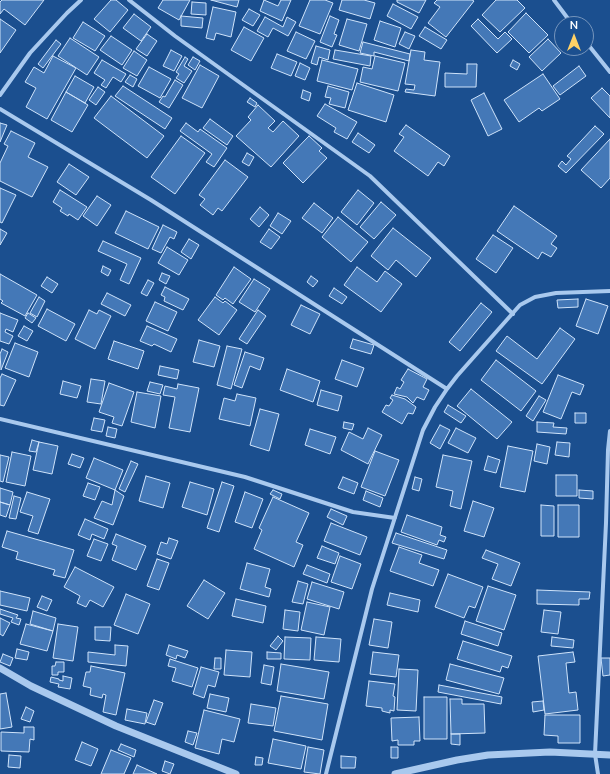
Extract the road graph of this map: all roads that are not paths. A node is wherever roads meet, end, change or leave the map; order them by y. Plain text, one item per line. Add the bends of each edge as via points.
1 (81, 0) edge
2 (129, 0) edge
3 (554, 0) edge
4 (566, 16) edge
5 (594, 52) edge
6 (610, 72) edge
7 (0, 95) edge
8 (0, 109) edge
9 (610, 291) edge
10 (513, 314) junction
11 (447, 389) junction
12 (0, 420) edge
13 (610, 431) edge
14 (395, 518) junction
15 (608, 523) edge
16 (0, 668) edge
17 (595, 754) junction
18 (610, 754) edge
19 (236, 774) edge
20 (326, 774) edge
21 (395, 774) edge
22 (598, 774) edge

1 - 7 street via 30,53
2 - 10 street via 370,176
3 - 4 street
5 - 6 street
8 - 11 street via 151,200
9 - 10 street via 556,293 535,297 520,305
10 - 11 street
11 - 14 street via 423,430
12 - 14 street via 245,477 353,512
13 - 15 street
14 - 20 street via 372,589
15 - 17 street
16 - 19 street via 31,686 116,726
17 - 18 street
17 - 21 street via 550,752 488,755
17 - 22 street

